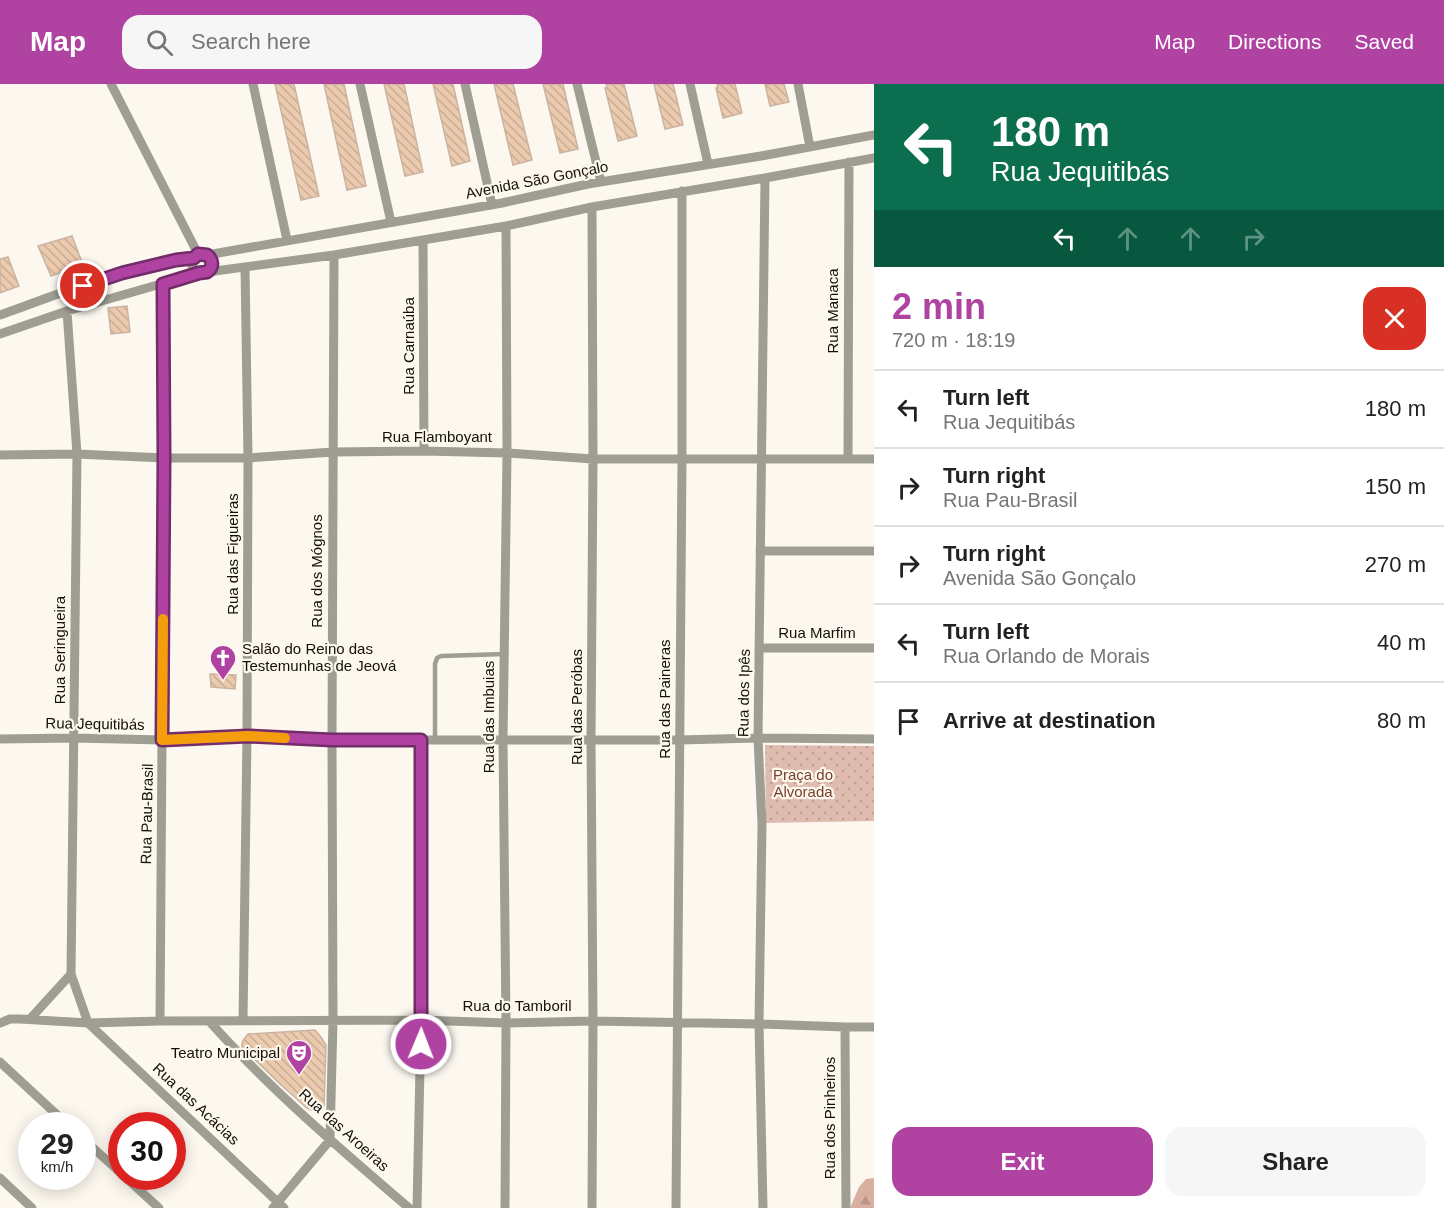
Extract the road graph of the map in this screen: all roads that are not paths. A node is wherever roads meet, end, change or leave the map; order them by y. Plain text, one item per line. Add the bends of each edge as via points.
1 (111, 84) edge
2 (253, 84) edge
3 (360, 84) edge
4 (465, 84) edge
5 (577, 84) edge
6 (690, 84) edge
7 (798, 84) edge
8 (874, 135) edge
9 (810, 147) junction
10 (874, 158) edge
11 (849, 162) junction
12 (708, 164) junction
13 (765, 178) junction
14 (600, 182) junction
15 (682, 191) junction
16 (492, 205) junction
17 (592, 207) junction
18 (391, 222) junction
19 (506, 226) junction
20 (287, 240) junction
21 (423, 240) junction
22 (334, 255) junction
23 (200, 256) junction
24 (245, 267) junction
25 (203, 273) junction
26 (163, 284) junction
27 (67, 311) junction
28 (0, 315) edge
29 (0, 334) edge
30 (424, 451) junction
31 (333, 452) junction
32 (507, 453) junction
33 (77, 454) junction
34 (0, 455) edge
35 (164, 458) junction
36 (248, 458) junction
37 (593, 459) junction
38 (682, 459) junction
39 (761, 459) junction
40 (848, 459) junction
41 (874, 459) edge
42 (760, 550) junction
43 (874, 551) edge
44 (760, 648) junction
45 (874, 648) edge
46 (505, 654) junction
47 (248, 736) junction
48 (74, 738) junction
49 (758, 738) junction
50 (0, 739) edge
51 (874, 739) edge
52 (162, 740) junction
53 (332, 740) junction
54 (421, 740) junction
55 (435, 740) junction
56 (503, 740) junction
57 (591, 740) junction
58 (679, 741) junction
59 (71, 974) junction
60 (30, 1019) junction
61 (421, 1020) junction
62 (1, 1021) edge
63 (160, 1021) junction
64 (209, 1021) junction
65 (243, 1021) junction
66 (333, 1021) junction
67 (593, 1021) junction
68 (677, 1022) junction
69 (88, 1023) junction
70 (506, 1023) junction
71 (759, 1024) junction
72 (874, 1026) edge
73 (845, 1027) junction
74 (0, 1062) edge
75 (54, 1112) edge
76 (330, 1140) junction
77 (96, 1151) edge
78 (108, 1161) edge
79 (0, 1179) edge
80 (139, 1190) edge
81 (279, 1206) edge
82 (32, 1208) edge
83 (159, 1208) edge
84 (409, 1208) edge
85 (417, 1208) edge
86 (505, 1208) edge
87 (592, 1208) edge
88 (676, 1208) edge
89 (763, 1208) edge
90 (846, 1208) edge

1 - 23 street
2 - 20 street
3 - 18 street
4 - 16 street
5 - 14 street
6 - 12 street
7 - 9 street
8 - 9 street, Avenida São Gonçalo
9 - 12 street, Avenida São Gonçalo
10 - 11 street
11 - 13 street
11 - 40 street, Rua Manaca
12 - 14 street, Avenida São Gonçalo
13 - 15 street
13 - 39 street, Rua dos Ipês
14 - 16 street, Avenida São Gonçalo
15 - 17 street
15 - 38 street, Rua das Paineras
16 - 18 street, Avenida São Gonçalo
17 - 19 street
17 - 37 street, Rua das Peróbas
18 - 20 street, Avenida São Gonçalo
19 - 21 street
19 - 32 street, Rua das Imbuias
20 - 23 street, Avenida São Gonçalo
21 - 22 street
21 - 30 street, Rua Carnaúba
22 - 24 street
22 - 31 street, Rua dos Mógnos
23 - 25 street via 192,266
23 - 25 street via 212,261
23 - 28 street, Avenida São Gonçalo via 122,273
24 - 25 street
24 - 36 street, Rua das Figueiras
25 - 26 street
26 - 27 street
26 - 35 street, Rua Pau-Brasil
27 - 29 street
27 - 33 street, Rua Seringueira
30 - 31 street, Rua Flamboyant
30 - 32 street, Rua Flamboyant
31 - 36 street, Rua Flamboyant
31 - 53 street, Rua dos Mógnos
32 - 37 street, Rua Flamboyant
32 - 46 street, Rua das Imbuias
33 - 34 street, Rua Flamboyant
33 - 35 street, Rua Flamboyant
33 - 48 street, Rua Seringueira
35 - 36 street, Rua Flamboyant
35 - 52 street, Rua Pau-Brasil
36 - 47 street, Rua das Figueiras
37 - 38 street, Rua Flamboyant
37 - 57 street, Rua das Peróbas
38 - 39 street, Rua Flamboyant
38 - 58 street, Rua das Paineras
39 - 40 street, Rua Flamboyant
39 - 42 street, Rua dos Ipês
40 - 41 street, Rua Flamboyant
42 - 43 street
42 - 44 street, Rua dos Ipês
44 - 45 street, Rua Marfim
44 - 49 street, Rua dos Ipês
46 - 55 lane via 437,658
46 - 56 street, Rua das Imbuias
47 - 52 street, Rua Jequitibás
47 - 53 street, Rua Jequitibás
47 - 65 street, Rua das Figueiras
48 - 50 street, Rua Jequitibás
48 - 52 street, Rua Jequitibás
48 - 59 street, Rua Seringueira
49 - 51 street, Rua Jequitibás
49 - 58 street, Rua Jequitibás
49 - 71 street, Rua dos Ipês via 762,824
52 - 63 street, Rua Pau-Brasil
53 - 54 street, Rua Jequitibás
53 - 66 street, Rua dos Mógnos
54 - 55 street, Rua Jequitibás
54 - 61 street
55 - 56 street, Rua Jequitibás
56 - 57 street, Rua Jequitibás
56 - 70 street, Rua das Imbuias
57 - 58 street, Rua Jequitibás
57 - 67 street, Rua das Peróbas
58 - 68 street, Rua das Paineras
59 - 60 street
59 - 69 street, Rua Seringueira
60 - 62 street, Rua do Tamboril
60 - 69 street, Rua do Tamboril
61 - 66 street, Rua do Tamboril
61 - 70 street, Rua do Tamboril
61 - 85 street
63 - 64 street, Rua do Tamboril
63 - 69 street, Rua do Tamboril
64 - 65 street, Rua do Tamboril
64 - 76 street, Rua das Aroeiras
65 - 66 street, Rua do Tamboril
66 - 76 street, Rua dos Mógnos
67 - 68 street, Rua do Tamboril
67 - 70 street, Rua do Tamboril
67 - 87 street, Rua das Peróbas
68 - 71 street, Rua do Tamboril
68 - 88 street, Rua das Paineras
69 - 81 street, Rua das Acácias
70 - 86 street, Rua das Imbuias
71 - 73 street, Rua do Tamboril
71 - 89 street, Rua dos Ipês
72 - 73 street, Rua do Tamboril
73 - 90 street, Rua dos Pinheiros
74 - 75 street
76 - 81 street
76 - 84 street, Rua das Aroeiras
77 - 78 street
79 - 82 street
80 - 83 street

